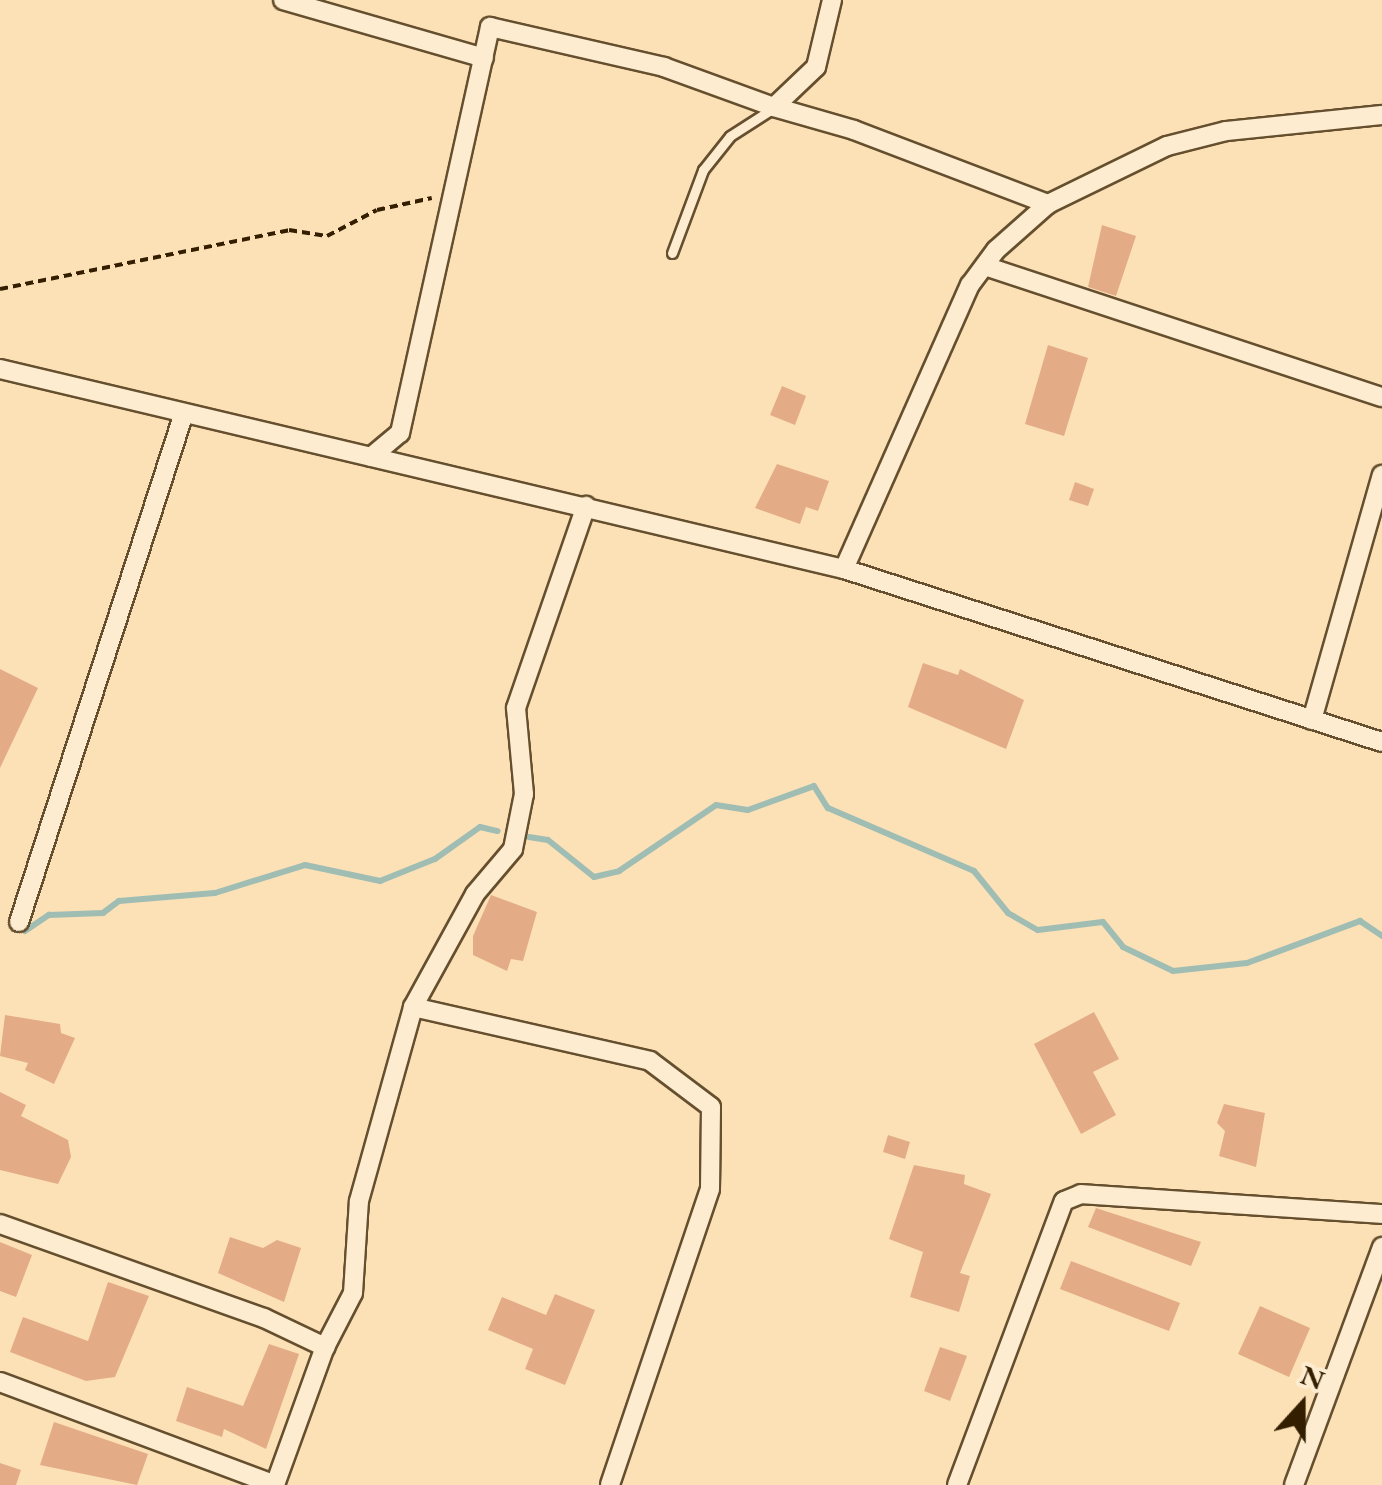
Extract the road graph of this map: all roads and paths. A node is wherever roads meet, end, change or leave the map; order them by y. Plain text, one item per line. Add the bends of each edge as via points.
1 (284, 0) edge
2 (832, 0) edge
3 (484, 58) junction
4 (774, 107) junction
5 (1382, 115) edge
6 (452, 194) junction
7 (1048, 204) junction
8 (672, 253) dead end
9 (984, 266) junction
10 (0, 289) edge
11 (0, 369) edge
12 (1382, 396) edge
13 (183, 416) junction
14 (371, 457) junction
15 (1382, 475) edge
16 (586, 506) junction
17 (844, 569) junction
18 (1312, 720) junction
19 (1382, 742) edge
20 (19, 922) dead end
21 (413, 1007) junction
22 (1380, 1206) edge
23 (0, 1224) edge
24 (1382, 1247) edge
25 (325, 1347) junction
26 (0, 1382) edge
27 (276, 1483) edge
28 (610, 1485) edge
29 (957, 1485) edge
30 (1294, 1485) edge

1 - 3 street
2 - 4 street via 816,67
3 - 4 street via 490,27 664,68
3 - 6 street
4 - 7 street via 854,130
4 - 8 lane via 730,136 703,170
5 - 7 street via 1226,131 1167,146
6 - 10 path via 377,210 327,236 288,230
6 - 14 street via 400,433
7 - 9 street
9 - 12 street
9 - 17 street
11 - 13 street
13 - 14 street
13 - 20 street
14 - 16 street
15 - 18 street
16 - 17 street
16 - 21 street via 516,708 524,794 514,849 475,894
17 - 18 street
18 - 19 street
21 - 25 street via 360,1201 353,1293
21 - 28 street via 650,1061 711,1107 710,1189
22 - 29 street via 1081,1194 1064,1201
23 - 25 street via 264,1318
24 - 30 street
25 - 27 street
26 - 27 street

